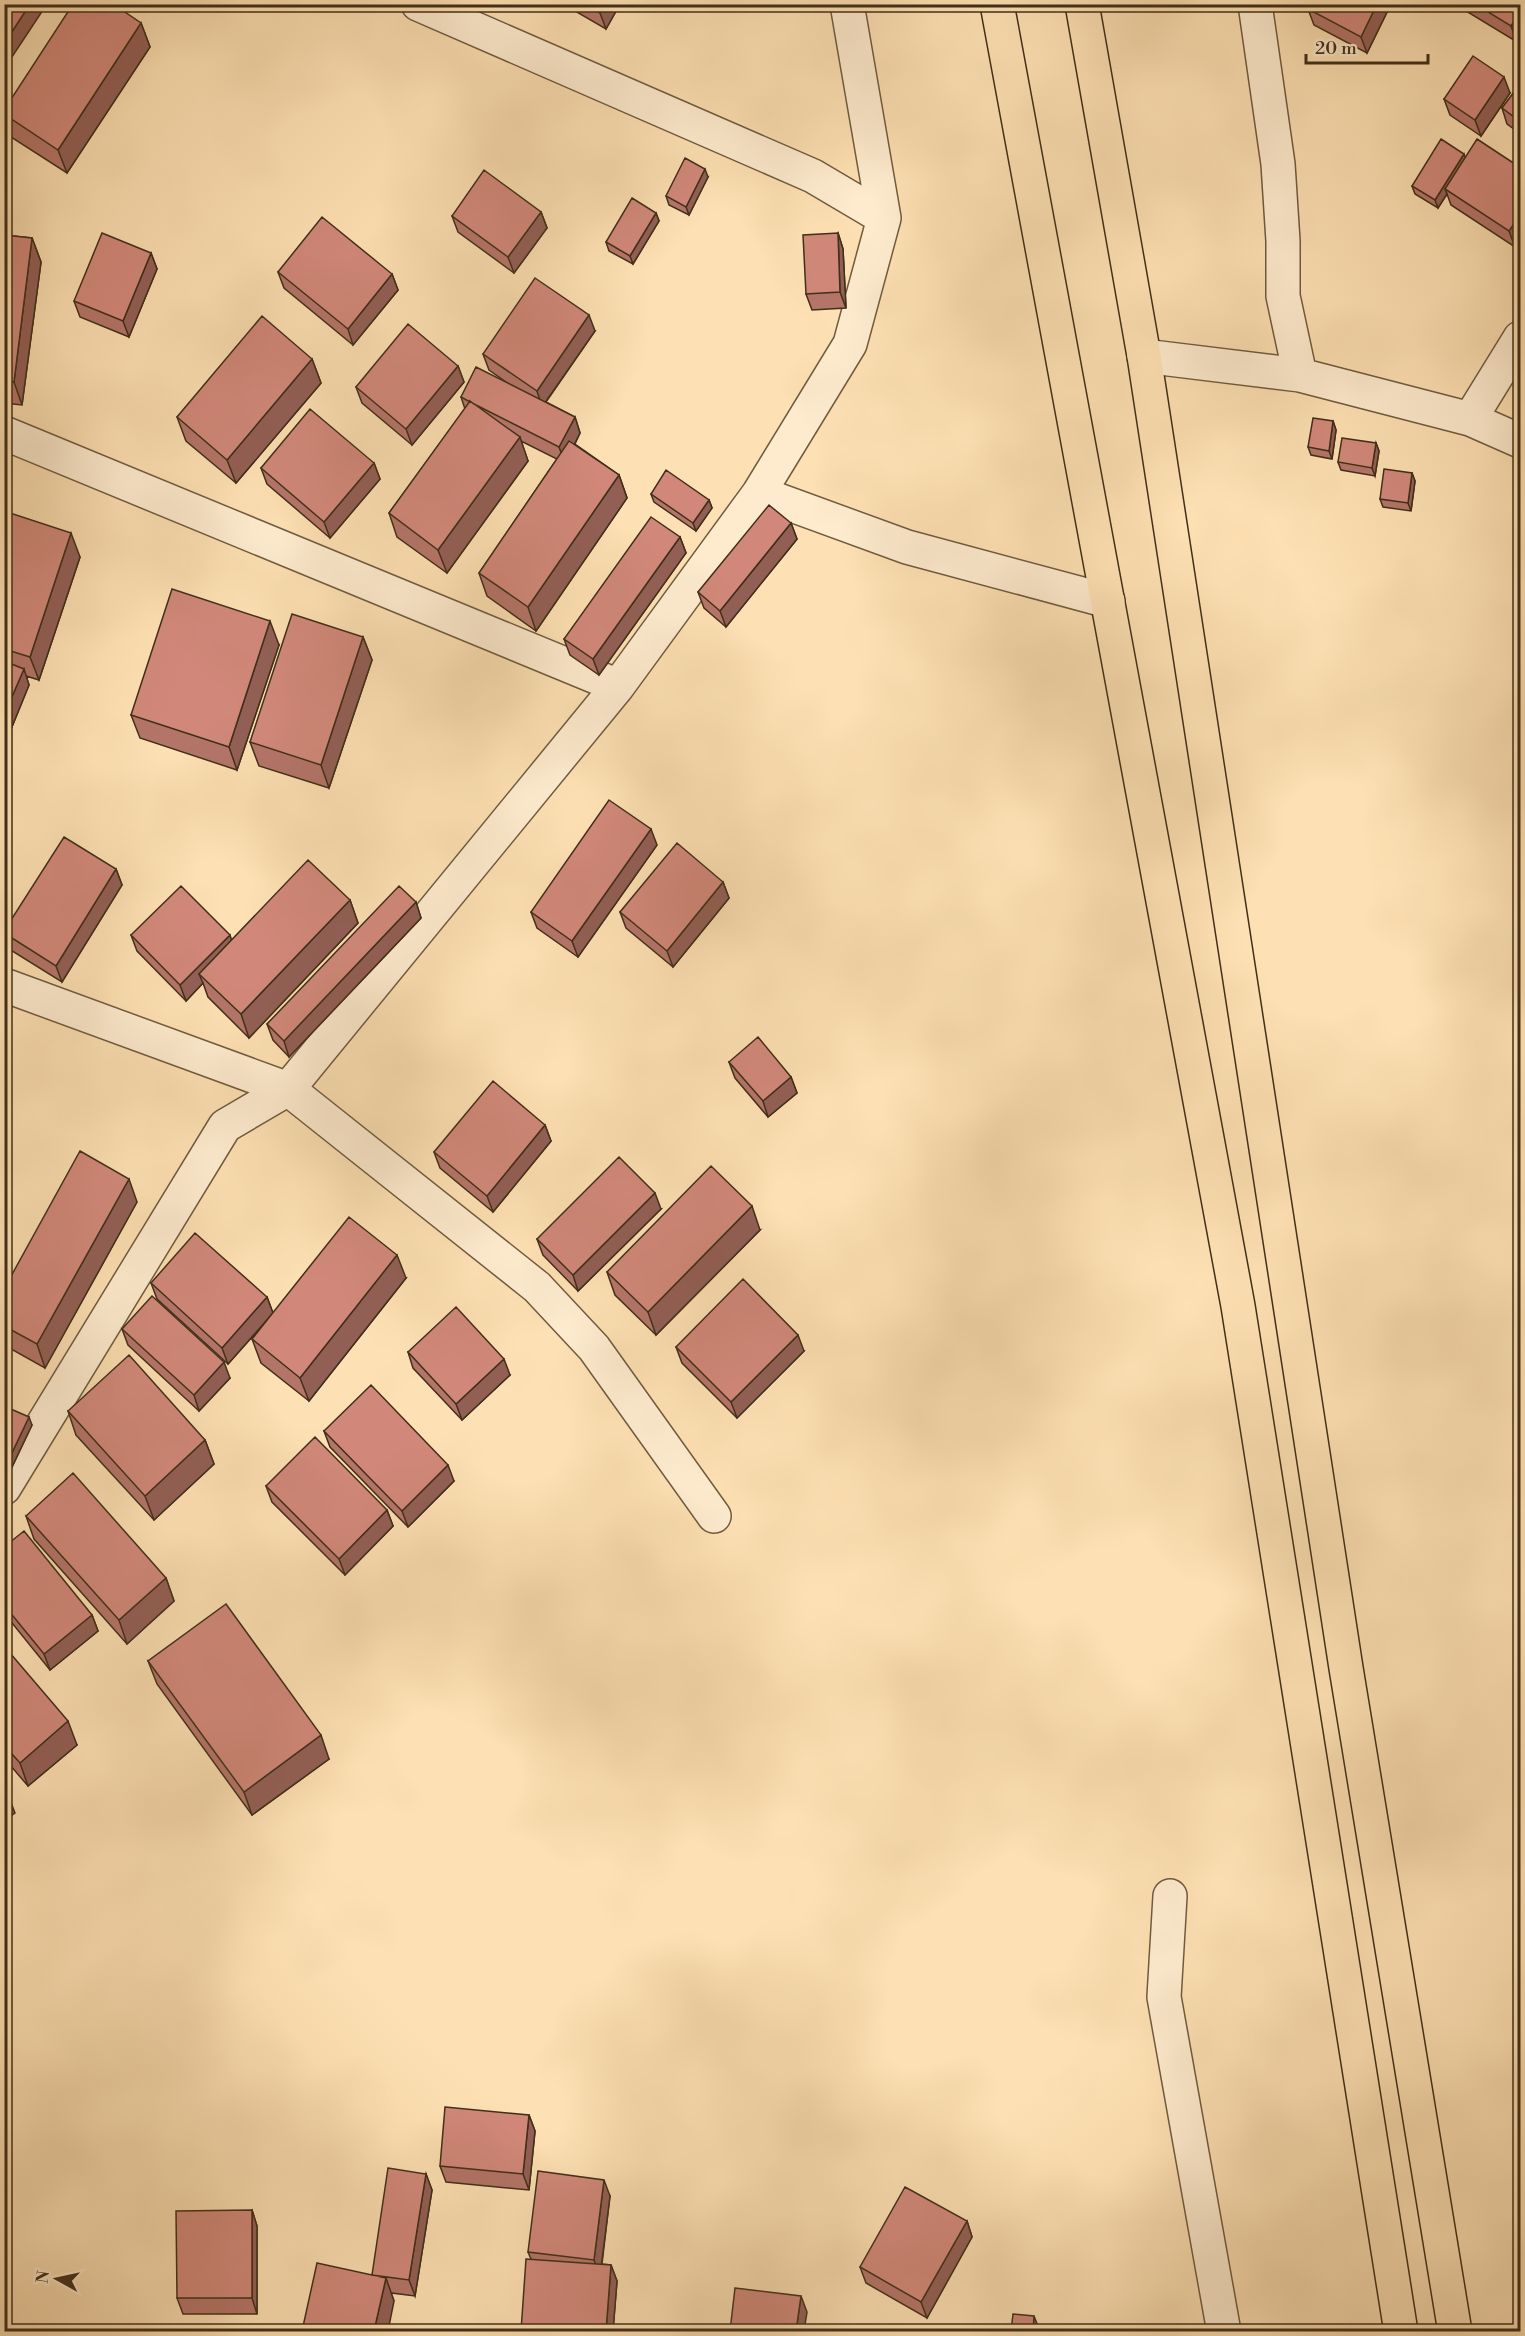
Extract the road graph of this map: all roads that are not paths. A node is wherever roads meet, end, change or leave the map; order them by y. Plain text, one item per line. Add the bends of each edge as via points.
1 (418, 4) edge
2 (847, 4) edge
3 (998, 4) edge
4 (1082, 4) edge
5 (1255, 4) edge
6 (884, 218) junction
7 (1521, 338) edge
8 (1144, 356) junction
9 (1300, 375) junction
10 (1470, 419) junction
11 (4, 433) edge
12 (1521, 441) edge
13 (759, 493) junction
14 (1108, 601) junction
15 (618, 686) junction
16 (4, 985) edge
17 (288, 1089) junction
18 (1289, 1297) junction
19 (1238, 1306) junction
20 (4, 1488) edge
21 (714, 1516) dead end
22 (1170, 1896) dead end
23 (1224, 2331) edge
24 (1401, 2331) edge
25 (1455, 2331) edge

1 - 6 street via 813,177
2 - 6 street
3 - 14 highway
4 - 8 highway
5 - 9 street via 1278,164 1283,296
6 - 13 street via 850,344
7 - 10 street
8 - 9 street
8 - 18 highway
9 - 10 street
10 - 12 street
11 - 15 street
13 - 14 street via 907,547
13 - 15 street
14 - 19 highway
15 - 17 street
16 - 17 street
17 - 20 street via 225,1126
17 - 21 street via 537,1287 594,1348
18 - 19 highway
18 - 25 highway
19 - 24 highway
22 - 23 street via 1164,1997

